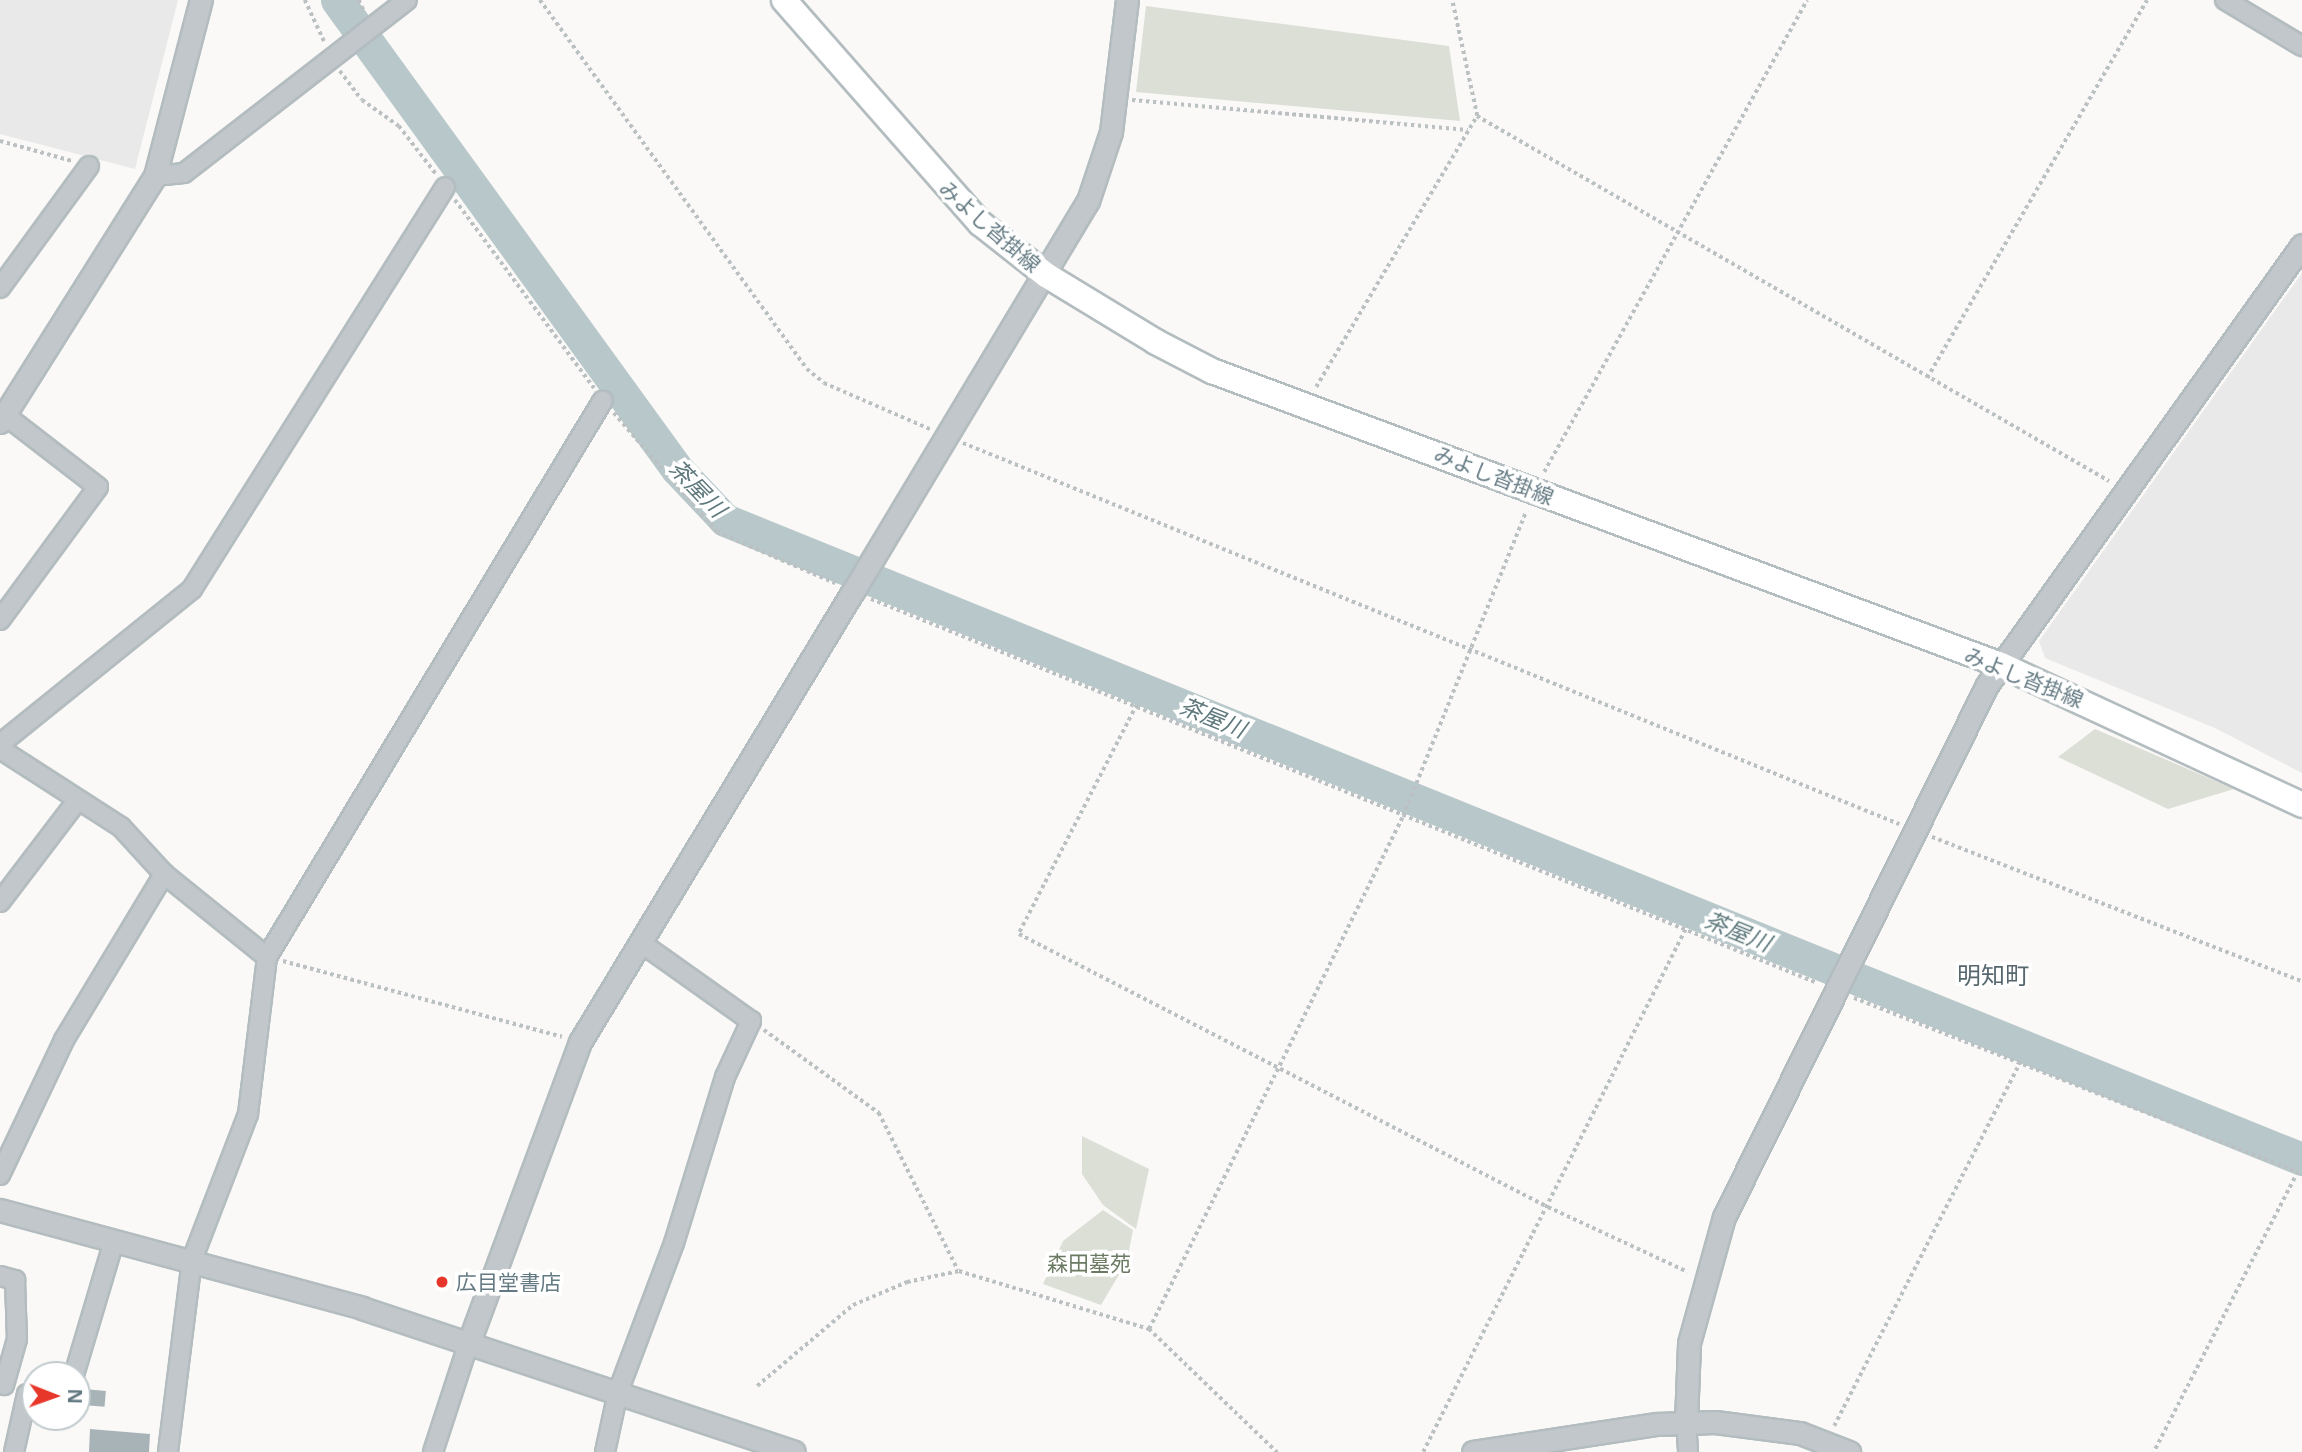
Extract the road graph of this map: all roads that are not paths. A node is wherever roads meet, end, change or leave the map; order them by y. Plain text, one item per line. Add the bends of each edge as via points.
1 (201, 0) edge
2 (407, 0) edge
3 (785, 0) edge
4 (1127, 0) edge
5 (2225, 0) edge
6 (2302, 46) edge
7 (89, 166) road end
8 (155, 176) junction
9 (445, 187) road end
10 (2302, 245) edge
11 (1046, 275) junction
12 (0, 288) edge
13 (603, 400) road end
14 (2, 418) edge
15 (0, 620) edge
16 (2001, 665) junction
17 (0, 746) edge
18 (77, 801) junction
19 (2302, 805) edge
20 (164, 874) junction
21 (0, 902) edge
22 (640, 942) junction
23 (267, 957) junction
24 (0, 1175) edge
25 (0, 1210) edge
26 (114, 1241) junction
27 (192, 1260) junction
28 (0, 1276) edge
29 (469, 1342) junction
30 (78, 1361) edge
31 (2, 1385) edge
32 (21, 1391) edge
33 (618, 1392) junction
34 (1686, 1422) junction
35 (21, 1428) edge
36 (14, 1452) edge
37 (168, 1452) edge
38 (433, 1452) edge
39 (605, 1452) edge
40 (794, 1452) edge
41 (1473, 1452) edge
42 (1688, 1452) edge
43 (1849, 1452) edge

1 - 8 street
2 - 8 street via 184,173
3 - 11 main road, みよし沓掛線 via 944,189
4 - 11 street via 1117,98 1087,201
5 - 6 street
7 - 12 street
8 - 14 street
9 - 17 street via 192,589
10 - 16 street
11 - 16 main road, みよし沓掛線 via 1212,371
11 - 22 street
13 - 23 street
14 - 15 street via 98,486
16 - 19 main road, みよし沓掛線
16 - 34 street via 1913,830 1724,1217 1703,1278 1689,1343
17 - 18 street
18 - 20 street via 121,827
18 - 21 street
20 - 23 street
20 - 24 street via 64,1040
22 - 29 street via 580,1042
22 - 33 street via 751,1021 725,1077 674,1243
23 - 27 street via 264,1023 248,1114
25 - 26 street
26 - 27 street
26 - 30 street
27 - 29 street
27 - 37 street
28 - 31 street via 15,1280 17,1339
29 - 33 street
29 - 38 street
31 - 32 street
33 - 39 street
33 - 40 street
34 - 41 street
34 - 42 street
34 - 43 street via 1767,1427
35 - 36 street

